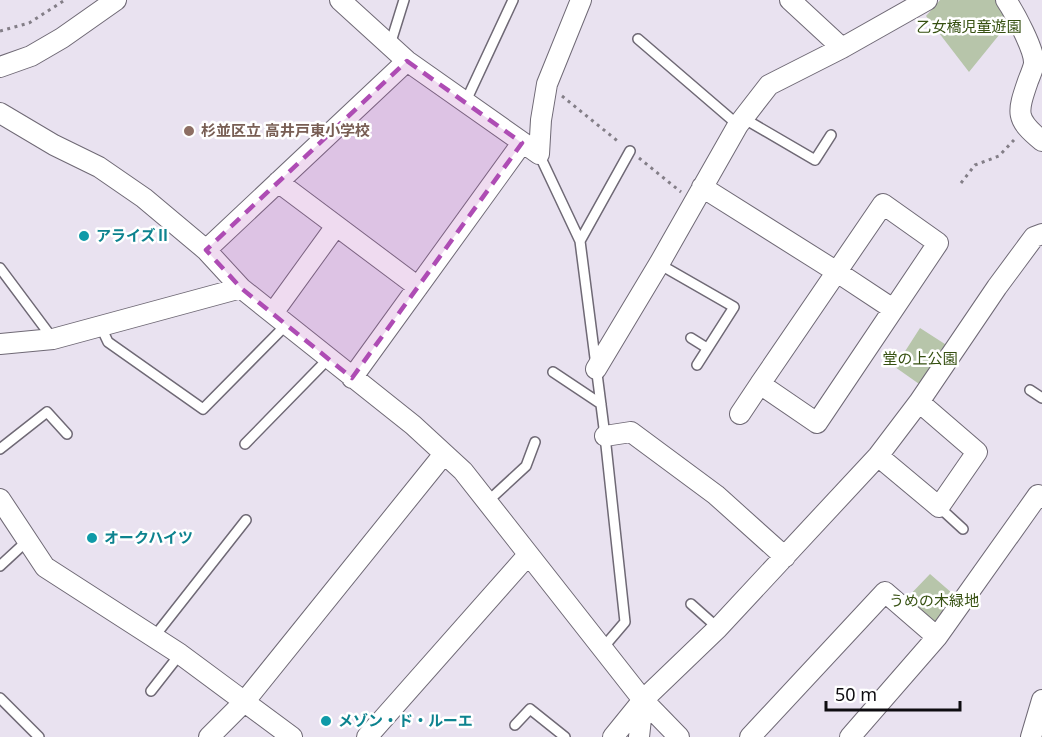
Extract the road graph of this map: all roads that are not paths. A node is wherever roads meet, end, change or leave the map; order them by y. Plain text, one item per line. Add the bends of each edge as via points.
1 (116, 0) edge
2 (340, 0) edge
3 (404, 0) edge
4 (513, 0) edge
5 (581, 0) edge
6 (790, 0) edge
7 (927, 0) edge
8 (1012, 2) edge
9 (638, 39) dead end
10 (390, 45) junction
11 (842, 48) junction
12 (407, 61) junction
13 (0, 67) edge
14 (465, 103) junction
15 (0, 113) edge
16 (741, 122) junction
17 (831, 135) dead end
18 (1042, 141) edge
19 (531, 149) junction
20 (630, 151) dead end
21 (278, 182) junction
22 (702, 188) junction
23 (336, 226) junction
24 (1042, 234) edge
25 (580, 241) junction
26 (206, 250) junction
27 (659, 264) junction
28 (0, 268) edge
29 (837, 272) junction
30 (418, 287) junction
31 (242, 288) junction
32 (893, 309) junction
33 (280, 318) junction
34 (100, 325) junction
35 (692, 338) dead end
36 (53, 339) junction
37 (0, 344) edge
38 (707, 348) junction
39 (329, 358) junction
40 (697, 364) dead end
41 (596, 369) junction
42 (553, 372) dead end
43 (352, 378) junction
44 (760, 384) junction
45 (1030, 390) dead end
46 (1042, 398) edge
47 (919, 402) junction
48 (601, 404) junction
49 (740, 414) dead end
50 (67, 434) dead end
51 (605, 436) junction
52 (535, 442) dead end
53 (245, 444) dead end
54 (0, 449) edge
55 (444, 454) junction
56 (879, 456) junction
57 (1042, 498) edge
58 (0, 499) edge
59 (487, 502) junction
60 (939, 507) junction
61 (246, 520) dead end
62 (963, 529) dead end
63 (27, 541) junction
64 (528, 555) junction
65 (785, 557) junction
66 (0, 566) edge
67 (691, 604) dead end
68 (718, 628) junction
69 (154, 637) junction
70 (937, 637) junction
71 (602, 649) junction
72 (180, 654) junction
73 (151, 691) dead end
74 (0, 698) edge
75 (643, 700) junction
76 (1042, 700) edge
77 (245, 701) junction
78 (515, 725) dead end
79 (39, 737) edge
80 (209, 737) edge
81 (292, 737) edge
82 (367, 737) edge
83 (565, 737) edge
84 (612, 737) edge
85 (639, 737) edge
86 (679, 737) edge
87 (750, 737) edge
88 (850, 737) edge
89 (1031, 737) edge

1 - 13 street via 31,56
2 - 10 street
3 - 10 lane
4 - 14 lane
5 - 19 street via 547,84
6 - 11 street
7 - 11 street
8 - 18 street via 1034,62 1020,118
9 - 16 lane
10 - 12 street
11 - 16 street via 769,86
12 - 14 street
12 - 21 street
14 - 19 street
15 - 26 street via 99,167 144,198
16 - 17 lane via 815,160
16 - 22 street
19 - 25 lane
19 - 30 street
20 - 25 lane
21 - 23 street
21 - 26 street
22 - 27 street
22 - 29 street
23 - 30 street
23 - 33 street
24 - 47 street via 1034,237 997,287
25 - 41 lane
26 - 31 street
27 - 38 lane via 734,307
27 - 41 street
28 - 36 lane
29 - 32 street
29 - 32 street via 883,204 938,243
29 - 44 street
30 - 43 street
31 - 33 street
31 - 34 street
32 - 44 street via 818,423
33 - 34 lane via 203,409 108,342
33 - 39 street
34 - 36 street
35 - 38 lane
36 - 37 street
38 - 40 lane
39 - 43 street
39 - 53 lane
41 - 48 lane
42 - 48 lane
43 - 55 street
44 - 49 street
45 - 46 lane
47 - 56 street
47 - 60 street via 977,452
48 - 51 lane
50 - 54 lane via 47,412
51 - 65 street via 631,432 716,495
51 - 71 lane via 625,621
52 - 59 lane via 526,466
55 - 59 street
55 - 77 street
56 - 60 street
56 - 65 street
57 - 70 street via 1038,495
58 - 63 street
59 - 64 street
60 - 62 lane
61 - 69 lane
63 - 66 lane
63 - 69 street via 45,567
64 - 71 street
64 - 82 street
65 - 68 street
67 - 68 lane
68 - 75 street
69 - 72 street
70 - 87 street via 885,592
70 - 88 street
71 - 75 street
72 - 73 lane
72 - 77 street
74 - 79 lane
75 - 84 street
75 - 85 street
75 - 86 street
76 - 89 street
77 - 80 street
77 - 81 street
78 - 83 lane via 530,709

